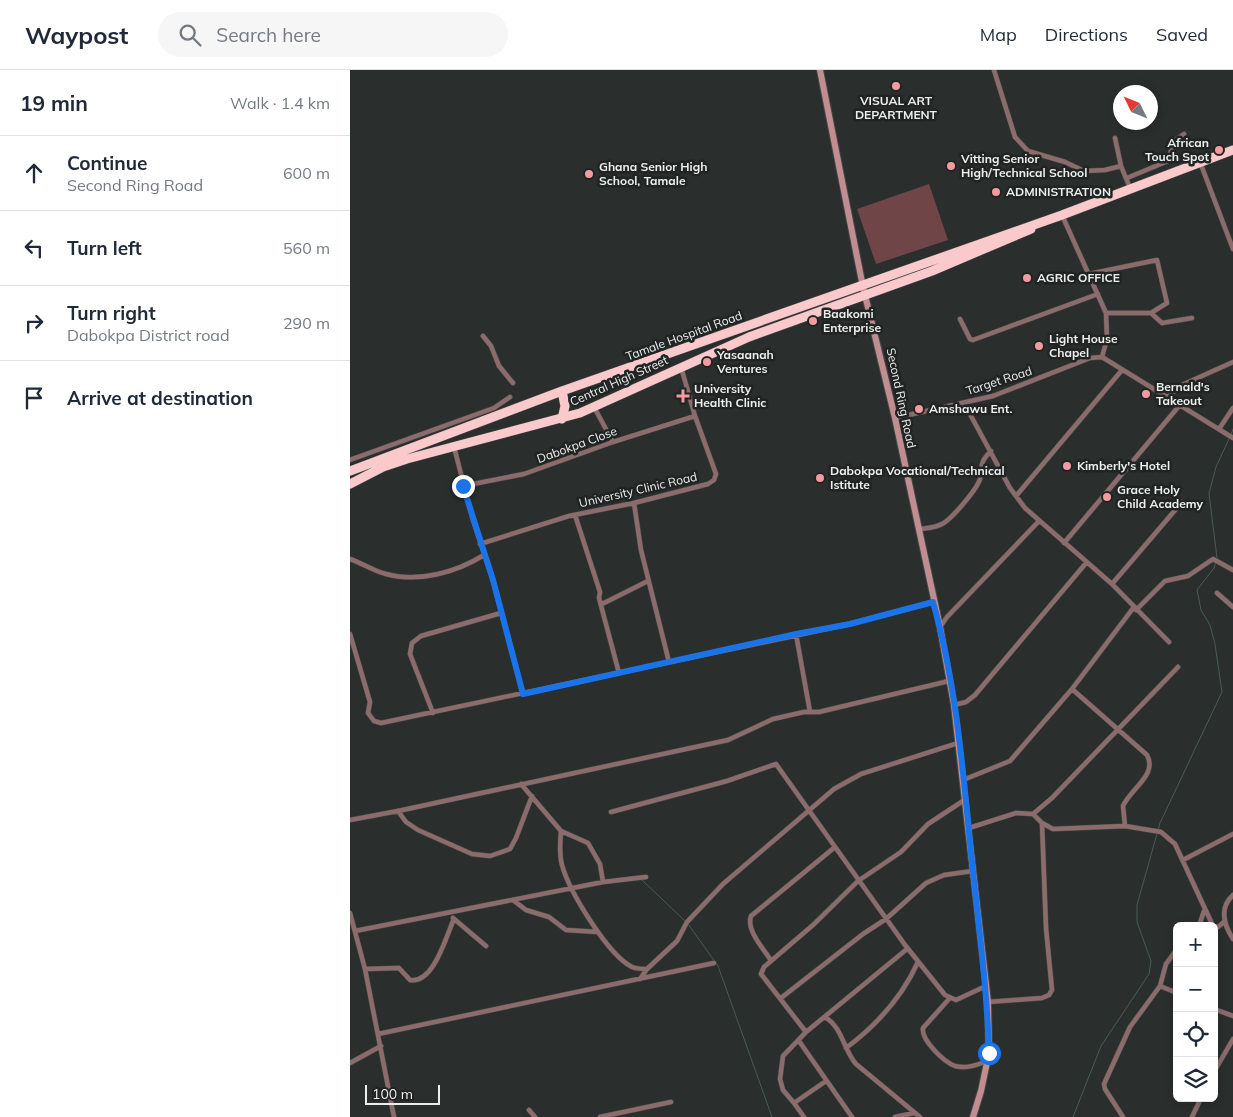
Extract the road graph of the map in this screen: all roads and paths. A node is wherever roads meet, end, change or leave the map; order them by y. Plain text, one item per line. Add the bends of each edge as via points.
1 (820, 70) edge
2 (994, 70) edge
3 (1184, 134) dead end
4 (1115, 138) dead end
5 (1233, 150) edge
6 (1200, 162) junction
7 (1121, 166) junction
8 (1126, 178) junction
9 (1130, 188) junction
10 (1062, 215) junction
11 (1233, 249) edge
12 (1089, 274) junction
13 (864, 291) junction
14 (1098, 294) junction
15 (1106, 312) junction
16 (1151, 313) junction
17 (1192, 318) dead end
18 (960, 319) dead end
19 (483, 336) dead end
20 (1102, 357) junction
21 (1233, 362) edge
22 (681, 366) junction
23 (1122, 370) junction
24 (513, 383) dead end
25 (562, 392) junction
26 (510, 397) dead end
27 (1166, 398) junction
28 (964, 403) junction
29 (1179, 406) junction
30 (594, 407) junction
31 (1233, 408) edge
32 (695, 416) junction
33 (895, 418) junction
34 (562, 419) junction
35 (1220, 430) junction
36 (1233, 438) edge
37 (613, 442) junction
38 (454, 447) junction
39 (991, 451) junction
40 (350, 460) edge
41 (350, 470) edge
42 (350, 484) edge
43 (463, 486) junction
44 (1016, 496) junction
45 (1182, 502) dead end
46 (634, 503) junction
47 (575, 515) junction
48 (1039, 521) junction
49 (919, 530) junction
50 (1064, 543) junction
51 (480, 544) junction
52 (484, 555) junction
53 (350, 559) edge
54 (1086, 563) junction
55 (1233, 570) edge
56 (648, 581) junction
57 (1112, 584) junction
58 (1217, 593) dead end
59 (933, 602) junction
60 (602, 604) junction
61 (1135, 608) junction
62 (1233, 608) edge
63 (501, 613) junction
64 (940, 627) junction
65 (350, 634) edge
66 (796, 634) junction
67 (1169, 642) dead end
68 (669, 662) junction
69 (1178, 667) dead end
70 (619, 673) junction
71 (949, 681) junction
72 (1072, 689) junction
73 (523, 694) junction
74 (954, 705) junction
75 (810, 712) junction
76 (433, 713) junction
77 (1117, 729) junction
78 (958, 743) junction
79 (963, 780) junction
80 (521, 784) junction
81 (532, 796) junction
82 (966, 800) junction
83 (808, 811) junction
84 (398, 812) junction
85 (611, 812) dead end
86 (1033, 814) junction
87 (350, 820) edge
88 (1042, 823) junction
89 (1125, 826) junction
90 (969, 828) junction
91 (561, 830) junction
92 (1233, 834) edge
93 (835, 847) junction
94 (1184, 860) junction
95 (973, 871) junction
96 (646, 877) dead end
97 (858, 881) junction
98 (603, 882) junction
99 (572, 888) junction
100 (1233, 895) edge
101 (513, 900) junction
102 (1205, 910) junction
103 (350, 913) edge
104 (448, 913) junction
105 (454, 919) junction
106 (886, 920) junction
107 (1225, 921) junction
108 (1200, 922) edge
109 (1212, 922) edge
110 (1218, 927) edge
111 (355, 931) junction
112 (598, 932) junction
113 (1233, 939) edge
114 (486, 946) dead end
115 (907, 949) junction
116 (1173, 954) edge
117 (770, 960) junction
118 (918, 962) junction
119 (714, 963) dead end
120 (365, 969) junction
121 (647, 969) junction
122 (640, 979) junction
123 (986, 986) junction
124 (1160, 986) junction
125 (1173, 991) edge
126 (781, 998) junction
127 (949, 999) junction
128 (988, 1002) junction
129 (1218, 1010) edge
130 (1233, 1016) edge
131 (825, 1017) junction
132 (806, 1032) junction
133 (378, 1034) junction
134 (1233, 1039) edge
135 (799, 1041) junction
136 (382, 1046) junction
137 (846, 1048) junction
138 (987, 1061) junction
139 (350, 1063) edge
140 (1218, 1065) edge
141 (826, 1081) junction
142 (671, 1102) dead end
143 (1199, 1102) edge
144 (794, 1103) junction
145 (529, 1110) dead end
146 (914, 1113) junction
147 (394, 1117) edge
148 (535, 1117) edge
149 (600, 1117) edge
150 (804, 1117) edge
151 (852, 1117) edge
152 (895, 1117) edge
153 (920, 1117) edge
154 (972, 1117) edge
155 (1123, 1117) edge
156 (1192, 1117) edge

1 - 13 main road, Second Ring Road
2 - 7 street via 1015,137 1028,151 1065,162 1084,172
3 - 8 street via 1174,141 1168,160
4 - 7 street
5 - 6 highway
6 - 9 highway
6 - 11 street
7 - 8 street
8 - 9 street
9 - 10 highway
10 - 12 street
10 - 13 highway via 968,257
12 - 14 street
12 - 16 street via 1157,260 1168,299
13 - 22 highway, Central High Street
13 - 25 highway, Tamale Hospital Road
13 - 33 main road, Second Ring Road
14 - 15 street
14 - 18 street via 973,340
15 - 16 street
15 - 20 street
16 - 17 street via 1162,323
19 - 24 street via 499,366
20 - 23 street
20 - 28 street, Target Road via 1090,358 1016,388
21 - 27 street via 1182,385
22 - 30 highway, Central High Street
22 - 32 street, University Clinic Road
23 - 27 street
23 - 44 street
25 - 34 highway via 565,406
25 - 41 highway, Tamale Hospital Road
26 - 40 street via 494,408
27 - 29 street
28 - 33 street, Target Road
28 - 39 street
29 - 35 street
29 - 50 street
30 - 34 highway, Central High Street
30 - 37 street
31 - 35 street
32 - 37 street, Dabokpa Close
32 - 46 street, University Clinic Road via 716,474 714,480
33 - 49 main road, Second Ring Road
34 - 38 highway, Central High Street
35 - 36 street
37 - 43 street, Dabokpa Close via 524,474
38 - 42 highway, Central High Street via 383,468
38 - 43 street
39 - 44 street
39 - 49 street via 981,463 980,479 974,489 950,518 942,524
43 - 51 street
44 - 48 street
45 - 57 street
46 - 47 street, University Clinic Road
46 - 56 street
47 - 51 street, University Clinic Road
47 - 60 street
48 - 50 street
48 - 64 street
49 - 59 main road, Second Ring Road
50 - 54 street
51 - 52 street
52 - 53 street via 459,569 410,577 386,574
52 - 63 street
54 - 57 street
54 - 74 street via 975,694 966,702
55 - 61 street via 1213,559 1188,576 1166,581
56 - 60 street
56 - 68 street
57 - 61 street
58 - 62 street
59 - 64 main road, Second Ring Road
59 - 66 street via 850,624
60 - 70 street
61 - 67 street
61 - 72 street
63 - 73 street
63 - 76 street via 421,636 412,643 410,654
64 - 71 main road, Second Ring Road
65 - 76 street via 370,702 370,717 382,723
66 - 68 street
66 - 75 street
68 - 70 street
69 - 77 street
70 - 73 street
71 - 74 main road, Second Ring Road
71 - 75 street
72 - 77 street
72 - 79 street via 1010,761
73 - 76 street
74 - 78 main road, Second Ring Road
75 - 80 street via 773,720 728,740
77 - 86 street
77 - 89 street via 1147,755 1151,766 1125,800 1122,814
78 - 79 main road, Second Ring Road
78 - 83 street via 857,776 834,789
79 - 82 main road, Second Ring Road
80 - 81 street
80 - 84 street
81 - 84 street via 510,849 490,856 472,854 418,830
81 - 91 street
82 - 90 main road, Second Ring Road
82 - 97 street via 928,824 907,847
83 - 85 street via 776,764 728,781
83 - 93 street
83 - 121 street via 723,884 677,940
84 - 87 street
86 - 88 street
86 - 90 street via 1016,813
88 - 89 street via 1053,829
88 - 128 street via 1052,990 1042,998
89 - 94 street via 1161,832 1175,844
90 - 95 main road, Second Ring Road
91 - 98 street via 588,843 600,864
91 - 99 street via 561,862
92 - 94 street
93 - 97 street
93 - 117 street via 751,916 752,931
94 - 102 street
95 - 106 street via 944,875 926,883
95 - 123 main road, Second Ring Road
96 - 98 street
97 - 106 street
97 - 117 street via 814,925
98 - 99 street
99 - 101 street
99 - 112 street
100 - 107 street via 1226,905
101 - 104 street
101 - 112 street via 526,910 549,917 566,930
102 - 108 street
102 - 109 street
103 - 111 street
104 - 105 street
104 - 111 street
105 - 114 street
105 - 120 street via 434,965 422,978 410,980 400,968 393,966
106 - 115 street
106 - 126 street
107 - 110 street
107 - 113 street
111 - 120 street
112 - 121 street via 627,964
115 - 118 street
115 - 131 street
116 - 124 street via 1166,964
117 - 126 street via 761,974
118 - 127 street
118 - 137 street via 895,1002
119 - 122 street
120 - 133 street
121 - 122 street
122 - 133 street
123 - 127 street via 961,999
123 - 128 main road, Second Ring Road
124 - 125 street
124 - 155 street via 1130,1027 1104,1084
126 - 132 street
127 - 138 street via 923,1028 924,1038 954,1066 972,1066
128 - 138 main road, Second Ring Road
129 - 130 street
131 - 132 street
131 - 137 street via 836,1027
132 - 135 street
133 - 136 street
134 - 140 street
135 - 141 street
135 - 144 street via 784,1056 780,1079 783,1090
136 - 139 street
136 - 147 street
137 - 146 street via 856,1064
138 - 154 main road, Second Ring Road via 982,1091
141 - 144 street
141 - 151 street
142 - 149 street
143 - 156 street
144 - 150 street
145 - 148 street
146 - 152 street
146 - 153 street

